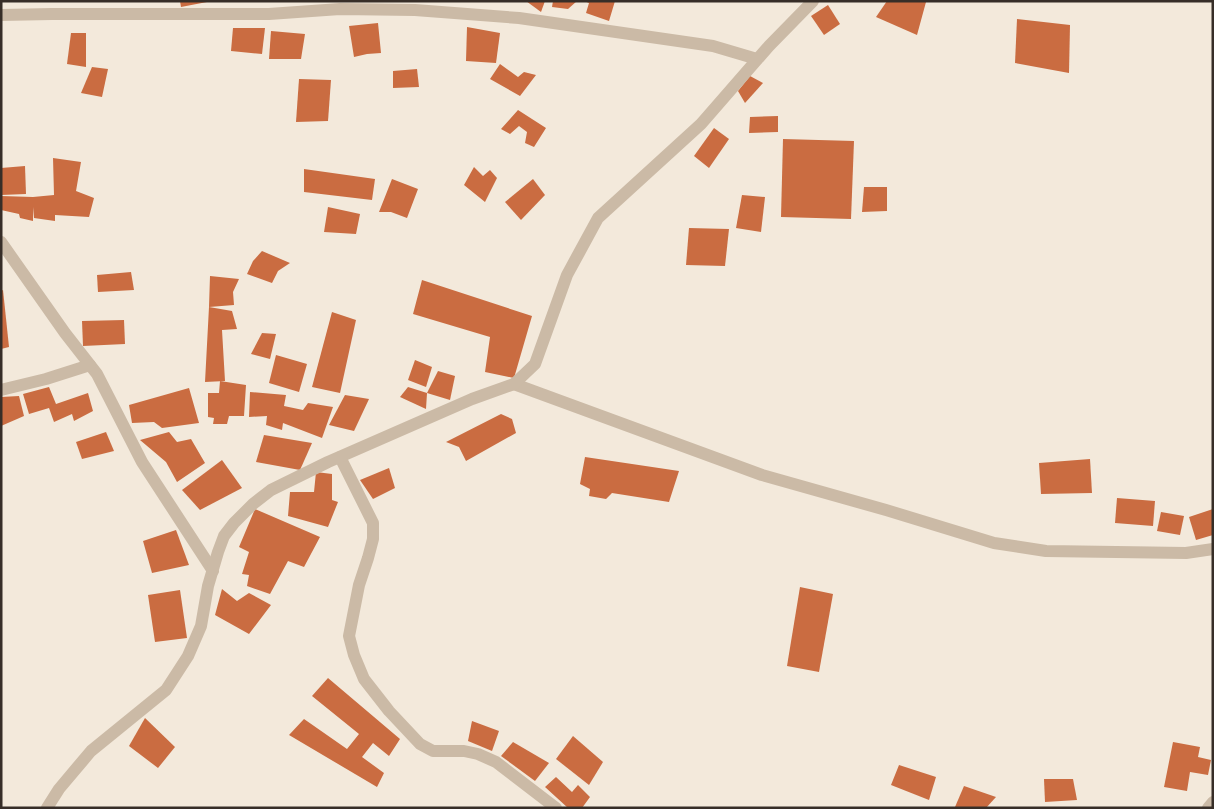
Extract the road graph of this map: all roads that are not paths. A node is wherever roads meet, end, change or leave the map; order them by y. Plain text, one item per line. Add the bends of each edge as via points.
1 (813, 1) edge
2 (1, 15) edge
3 (757, 59) junction
4 (1, 242) edge
5 (90, 365) junction
6 (514, 384) junction
7 (1, 390) edge
8 (340, 457) junction
9 (1213, 548) edge
10 (212, 571) junction
11 (1213, 802) edge
12 (47, 808) edge
13 (556, 808) edge
14 (1208, 808) edge

1 - 3 street
2 - 3 street via 415,10 519,18 713,46
3 - 6 street via 701,124 598,218 567,275 535,364
4 - 5 street
5 - 7 street
5 - 10 street via 142,462
6 - 8 street
6 - 9 street via 762,475 994,543 1046,551 1186,553
8 - 10 street via 270,490 253,504 224,536
8 - 13 street via 373,523 373,539 359,585 349,636 364,679 420,744 433,751 464,751 496,762
10 - 12 street via 201,626 188,656 166,690 91,751 59,788
11 - 14 street

